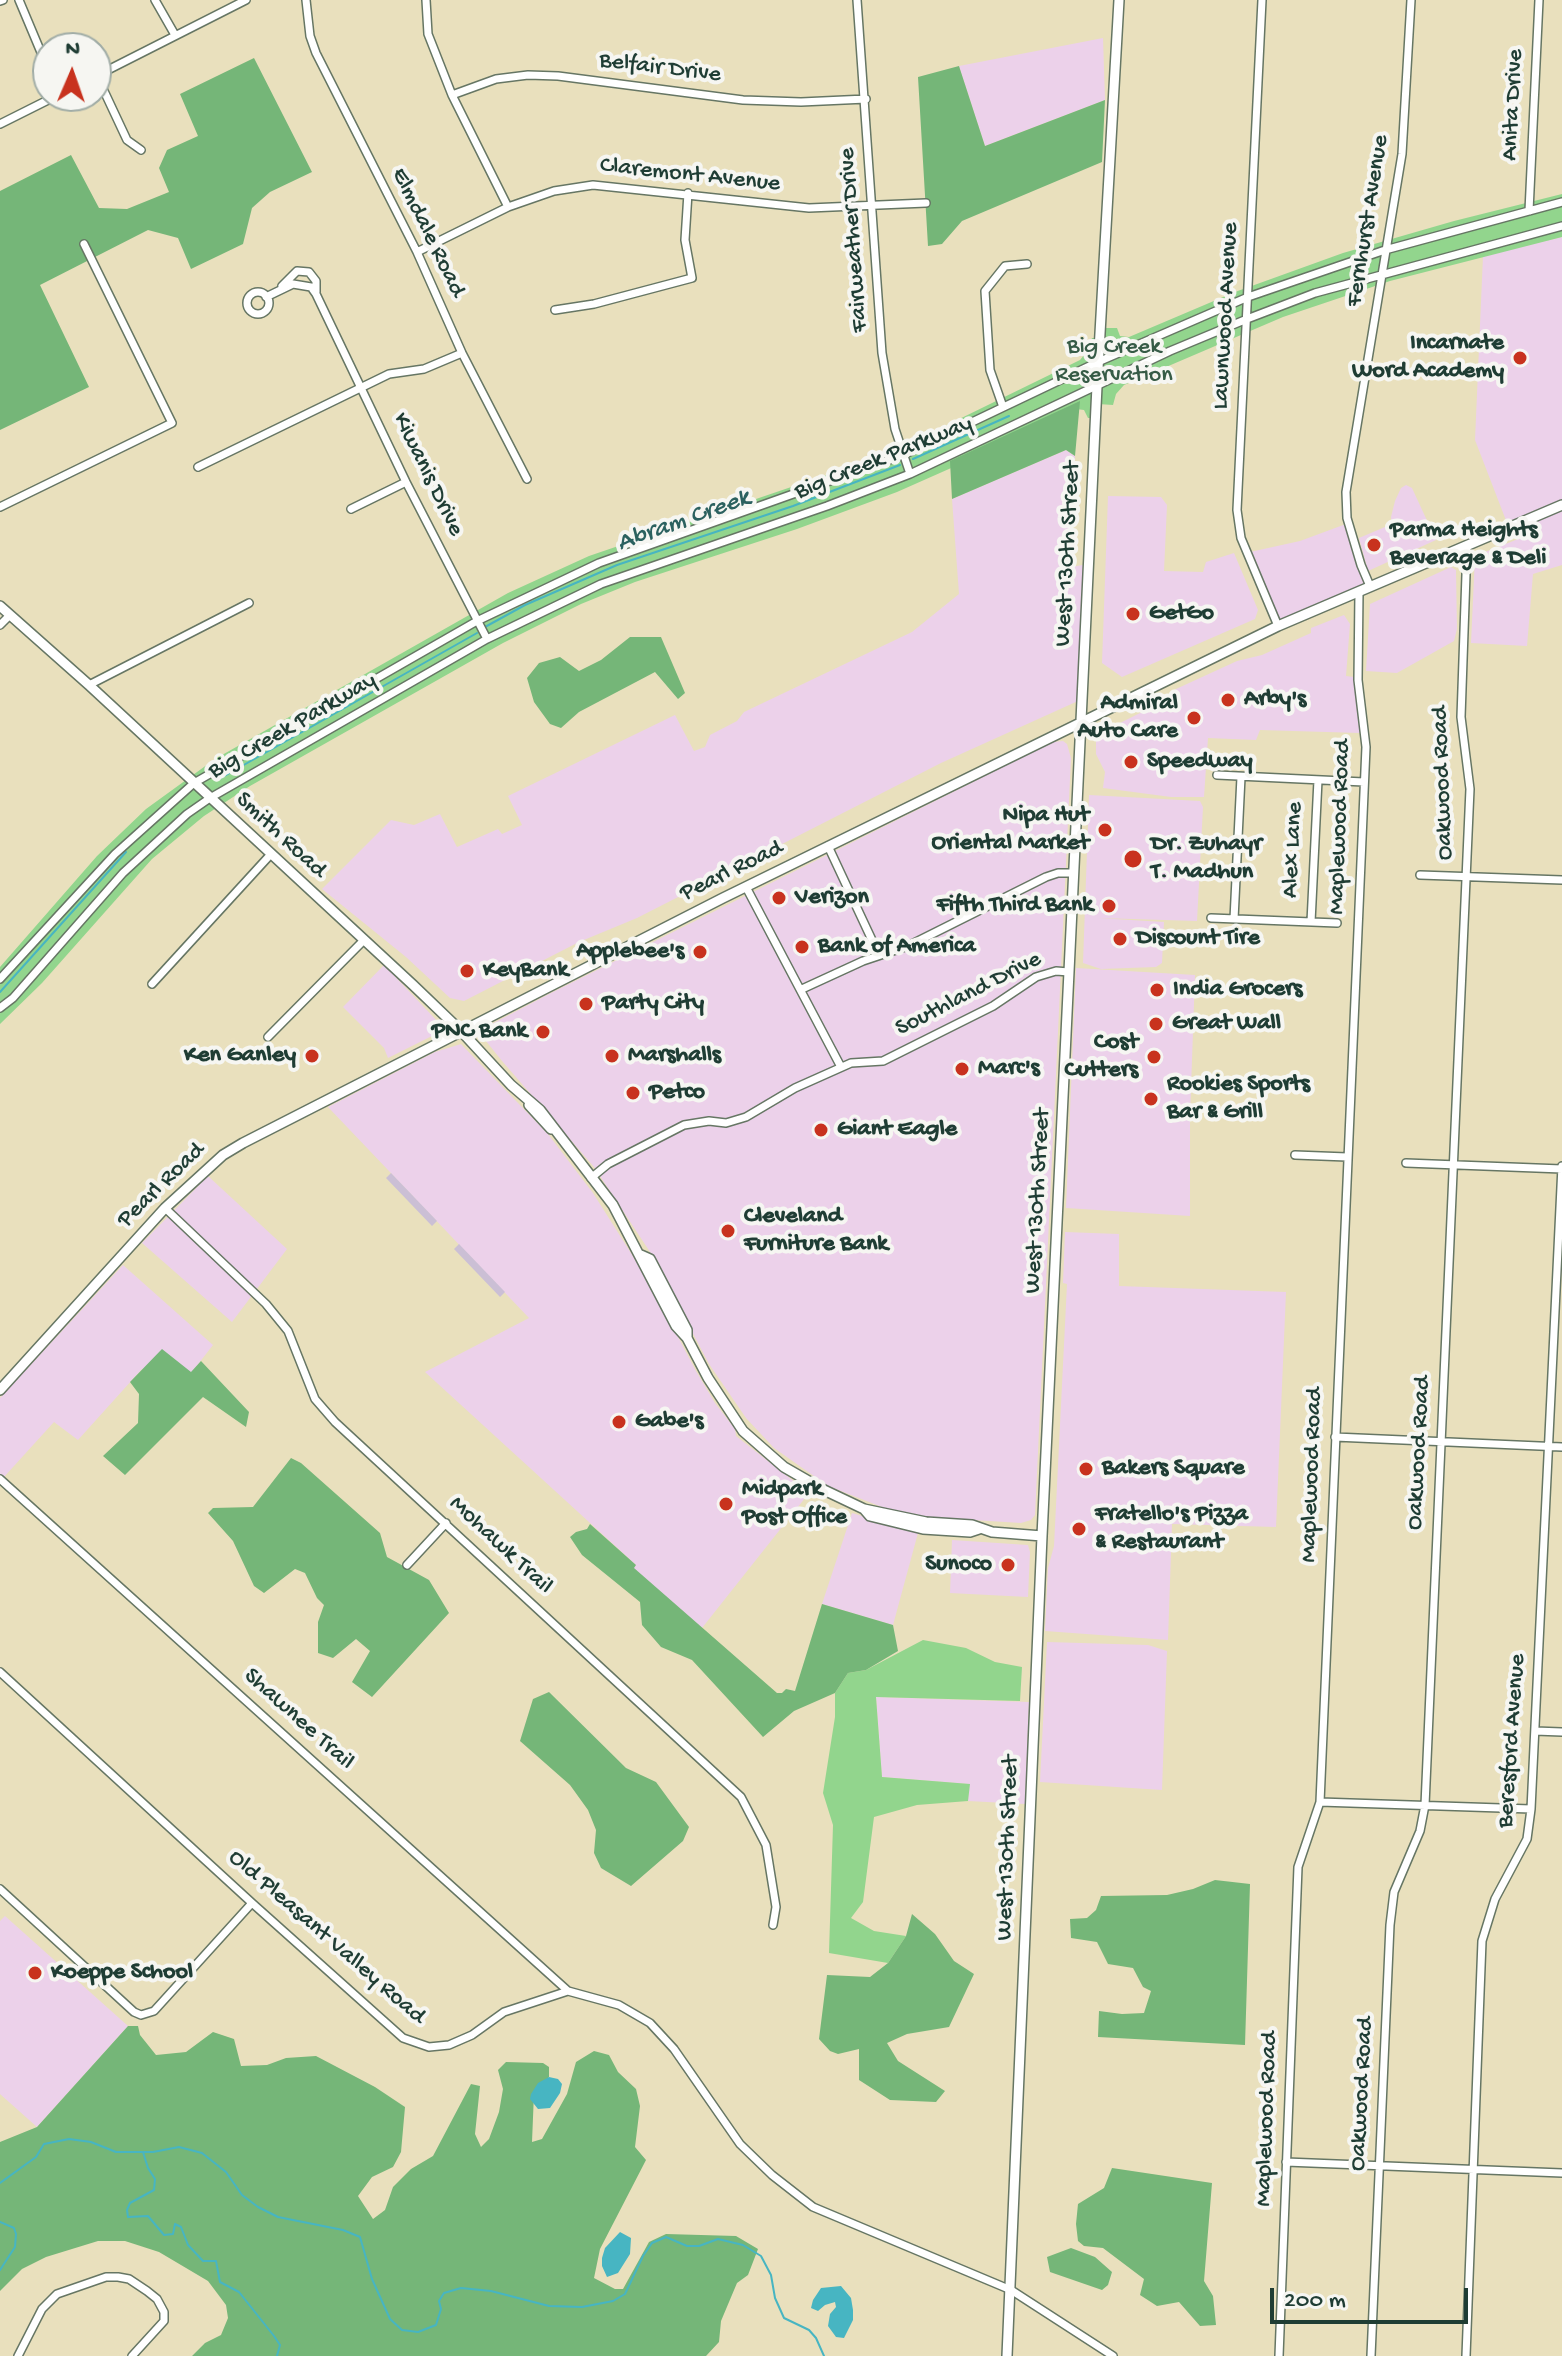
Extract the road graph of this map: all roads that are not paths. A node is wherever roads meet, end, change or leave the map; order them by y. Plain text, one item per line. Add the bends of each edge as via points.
1 (19, 0) edge
2 (155, 0) edge
3 (246, 0) edge
4 (306, 0) edge
5 (426, 0) edge
6 (857, 0) edge
7 (1119, 0) edge
8 (1262, 0) edge
9 (1411, 0) edge
10 (1539, 0) edge
11 (32, 32) edge
12 (175, 35) junction
13 (112, 68) edge
14 (452, 95) junction
15 (866, 99) junction
16 (32, 108) edge
17 (112, 109) edge
18 (0, 124) edge
19 (141, 150) dead end
20 (688, 193) junction
21 (1562, 202) edge
22 (926, 203) dead end
23 (508, 207) junction
24 (872, 207) junction
25 (1529, 211) junction
26 (1562, 226) edge
27 (84, 244) dead end
28 (1385, 250) junction
29 (417, 252) junction
30 (1027, 264) dead end
31 (1382, 274) junction
32 (278, 292) junction
33 (316, 294) junction
34 (266, 297) dead end
35 (1248, 297) junction
36 (555, 310) dead end
37 (1247, 319) junction
38 (462, 353) junction
39 (1098, 362) junction
40 (1097, 386) junction
41 (362, 387) junction
42 (1003, 407) junction
43 (903, 455) junction
44 (198, 467) dead end
45 (910, 474) junction
46 (527, 479) dead end
47 (406, 482) junction
48 (1562, 505) edge
49 (0, 507) edge
50 (351, 509) dead end
51 (1467, 546) junction
52 (1370, 586) junction
53 (1359, 592) junction
54 (249, 603) dead end
55 (4, 612) edge
56 (477, 621) junction
57 (0, 625) edge
58 (1278, 626) junction
59 (487, 639) junction
60 (89, 685) junction
61 (1081, 721) junction
62 (1217, 775) dead end
63 (1241, 777) junction
64 (1318, 780) junction
65 (1364, 782) junction
66 (194, 783) junction
67 (210, 798) junction
68 (828, 846) junction
69 (271, 854) junction
70 (1074, 873) junction
71 (1420, 875) dead end
72 (1467, 877) junction
73 (1562, 880) edge
74 (746, 887) junction
75 (1211, 918) dead end
76 (1234, 919) junction
77 (1311, 922) junction
78 (1337, 923) dead end
79 (363, 941) junction
80 (879, 955) junction
81 (1069, 972) junction
82 (0, 979) edge
83 (152, 984) dead end
84 (802, 989) junction
85 (0, 1008) edge
86 (462, 1032) junction
87 (268, 1037) dead end
88 (841, 1067) junction
89 (1295, 1155) dead end
90 (1347, 1157) junction
91 (1406, 1163) dead end
92 (1454, 1165) junction
93 (1562, 1168) edge
94 (591, 1178) junction
95 (165, 1208) junction
96 (0, 1390) edge
97 (1335, 1437) junction
98 (1440, 1443) junction
99 (1548, 1446) junction
100 (1562, 1447) edge
101 (0, 1479) edge
102 (446, 1523) junction
103 (1042, 1536) junction
104 (407, 1565) dead end
105 (0, 1672) edge
106 (1535, 1731) junction
107 (1562, 1732) edge
108 (1320, 1802) junction
109 (1425, 1805) junction
110 (1531, 1809) junction
111 (0, 1889) edge
112 (252, 1903) junction
113 (773, 1925) dead end
114 (568, 1991) junction
115 (1286, 2162) junction
116 (1379, 2168) junction
117 (1474, 2170) junction
118 (1562, 2173) edge
119 (1011, 2290) junction
120 (18, 2356) edge
121 (132, 2356) edge
122 (1007, 2356) edge
123 (1113, 2356) edge
124 (1279, 2356) edge
125 (1371, 2356) edge
126 (1466, 2356) edge

1 - 11 street
2 - 12 street
3 - 12 street
4 - 29 street, Elmdale Road via 316,53
5 - 14 street via 428,34
6 - 15 street, Fairweather Drive
7 - 39 main road, West 130th Street
8 - 35 street, Lawnwood Avenue
9 - 28 street, Fernhurst Avenue via 1402,154
10 - 25 street, Anita Drive
12 - 13 street
14 - 15 street, Belfair Drive via 496,79 528,75 743,100
14 - 23 street
15 - 24 street, Fairweather Drive
16 - 18 street
17 - 19 street via 127,140
20 - 23 street, Claremont Avenue via 593,185
20 - 24 street, Claremont Avenue via 809,208
20 - 36 street via 685,240 692,278
21 - 25 street, Big Creek Parkway
22 - 24 street, Claremont Avenue
23 - 29 street, Claremont Avenue
24 - 43 street, Fairweather Drive via 882,353
25 - 28 street, Big Creek Parkway
26 - 31 street, Big Creek Parkway
27 - 49 street via 172,423
28 - 31 street, Fernhurst Avenue
28 - 35 street, Big Creek Parkway
29 - 38 street, Elmdale Road
30 - 42 street via 1005,266 985,291 990,370
31 - 37 street, Big Creek Parkway
31 - 52 street, Fernhurst Avenue via 1346,492 1347,518
32 - 33 street via 304,284
32 - 33 street, Kiwanis Drive via 297,271 309,272
32 - 34 street
33 - 41 street, Kiwanis Drive
35 - 37 street, Lawnwood Avenue
35 - 39 street, Big Creek Parkway
37 - 40 street, Big Creek Parkway
37 - 58 street, Lawnwood Avenue via 1237,510 1241,538
38 - 41 street
38 - 46 street, Elmdale Road
39 - 40 main road, West 130th Street
39 - 42 street, Big Creek Parkway
40 - 45 street, Big Creek Parkway
40 - 61 main road, West 130th Street
41 - 44 street
41 - 47 street, Kiwanis Drive
42 - 43 street, Big Creek Parkway
43 - 45 street, Fairweather Drive
43 - 56 street, Big Creek Parkway via 599,563
45 - 59 street, Big Creek Parkway via 601,584
47 - 50 street
47 - 56 street, Kiwanis Drive
48 - 51 main road, Pearl Road
51 - 52 main road, Pearl Road
51 - 72 street, Oakwood Road via 1461,717 1470,789
52 - 53 main road, Pearl Road
53 - 58 main road, Pearl Road
53 - 65 street, Maplewood Road
54 - 60 street
55 - 57 street
55 - 60 main road, Smith Road
56 - 59 street, Kiwanis Drive
56 - 66 street, Big Creek Parkway
58 - 61 main road, Pearl Road
59 - 67 street, Big Creek Parkway
60 - 66 main road, Smith Road
61 - 68 main road, Pearl Road
61 - 70 main road, West 130th Street
62 - 63 street
63 - 64 street
63 - 76 street
64 - 65 street
64 - 77 street, Alex Lane
65 - 90 street, Maplewood Road
66 - 67 main road, Smith Road
66 - 82 street, Big Creek Parkway via 115,854
67 - 69 main road, Smith Road
67 - 85 street, Big Creek Parkway via 143,853
68 - 74 main road, Pearl Road
68 - 80 street
69 - 79 main road, Smith Road
69 - 83 street
70 - 80 street via 1046,877 908,946
70 - 81 main road, West 130th Street
71 - 72 street
72 - 73 street
72 - 92 street, Oakwood Road
74 - 84 street
74 - 86 main road, Pearl Road
75 - 76 street
76 - 77 street
77 - 78 street
79 - 86 main road, Smith Road
79 - 87 street
80 - 84 street
81 - 88 street, Southland Drive via 1036,977 990,1007 883,1061
81 - 103 main road, West 130th Street
84 - 88 street
86 - 94 main road, Smith Road
86 - 95 main road, Pearl Road via 242,1143
88 - 94 street, Southland Drive via 746,1117 684,1125
89 - 90 street
90 - 97 street, Maplewood Road
91 - 92 street
92 - 93 street
92 - 98 street, Oakwood Road
93 - 99 street, Beresford Avenue
94 - 103 main road, Smith Road via 613,1205 676,1326 743,1431 784,1467 864,1509
95 - 96 main road, Pearl Road
95 - 102 street, Mohawk Trail via 288,1331 315,1399 335,1422
97 - 98 street
97 - 108 street, Maplewood Road
98 - 99 street
98 - 109 street, Oakwood Road
99 - 100 street
99 - 106 street, Beresford Avenue
101 - 114 street, Shawnee Trail
102 - 104 street
102 - 113 street, Mohawk Trail via 741,1797 766,1845 776,1907
103 - 119 main road, West 130th Street
105 - 112 street, Old Pleasant Valley Road
106 - 107 street
106 - 110 street, Beresford Avenue
108 - 109 street
108 - 115 street, Maplewood Road via 1298,1867
109 - 110 street
109 - 116 street, Oakwood Road via 1420,1831 1394,1892
110 - 117 street, Beresford Avenue via 1527,1839 1495,1899 1482,1941
111 - 112 street via 141,2015 154,2011
112 - 114 street, Old Pleasant Valley Road via 403,2038 429,2047 449,2045 504,2012
114 - 119 street via 619,2005 650,2023 740,2144 813,2207
115 - 116 street
115 - 124 street, Maplewood Road
116 - 117 street
116 - 125 street, Oakwood Road
117 - 118 street
117 - 126 street, Beresford Avenue
119 - 122 main road, West 130th Street
119 - 123 street
120 - 121 street via 42,2309 57,2294 106,2277 129,2279 157,2299 164,2312 164,2321

